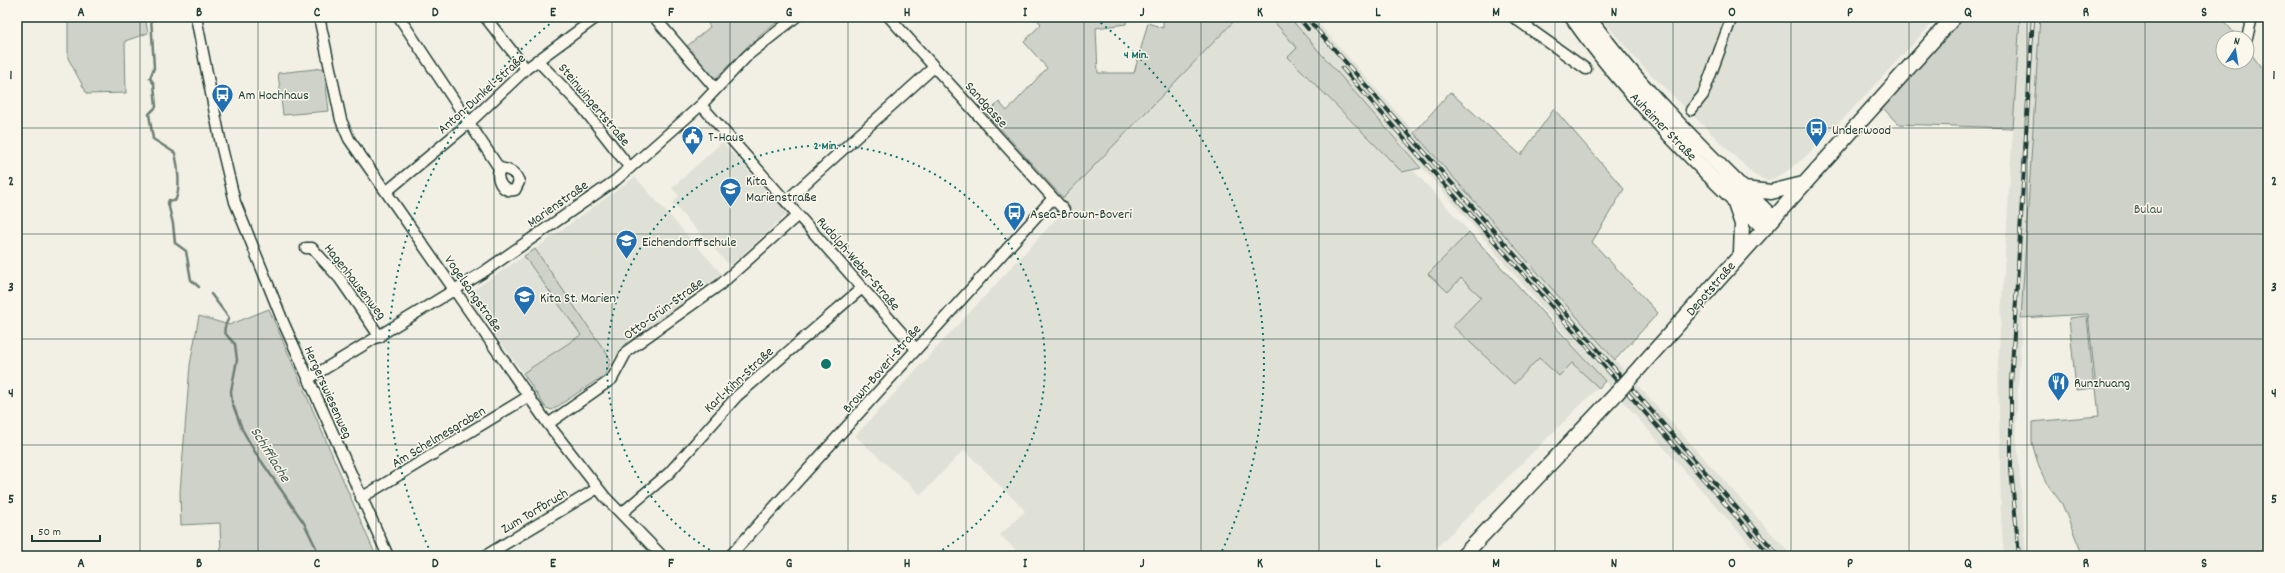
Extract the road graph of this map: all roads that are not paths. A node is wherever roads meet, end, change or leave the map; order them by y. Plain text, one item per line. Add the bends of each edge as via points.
1 (196, 17) edge
2 (318, 17) edge
3 (399, 17) edge
4 (485, 17) edge
5 (597, 17) edge
6 (654, 17) edge
7 (796, 17) edge
8 (889, 17) edge
9 (1513, 17) edge
10 (1572, 17) edge
11 (1588, 17) edge
12 (1732, 17) edge
13 (1954, 17) edge
14 (2252, 17) edge
15 (2249, 30) edge
16 (537, 60) junction
17 (934, 67) junction
18 (526, 69) junction
19 (1586, 69) dead end
20 (716, 89) junction
21 (701, 105) junction
22 (1691, 110) dead end
23 (469, 123) junction
24 (499, 168) dead end
25 (630, 168) junction
26 (1803, 184) junction
27 (386, 192) junction
28 (1739, 194) junction
29 (1053, 198) junction
30 (786, 201) junction
31 (1064, 210) dead end
32 (798, 215) junction
33 (1768, 223) junction
34 (306, 248) dead end
35 (1741, 253) junction
36 (862, 288) junction
37 (455, 290) junction
38 (380, 337) junction
39 (916, 348) junction
40 (308, 379) junction
41 (529, 396) junction
42 (548, 424) junction
43 (598, 488) junction
44 (361, 498) junction
45 (622, 513) junction
46 (388, 556) edge
47 (485, 556) edge
48 (662, 556) edge
49 (730, 556) edge
50 (1463, 556) edge

1 - 40 street, Hergerswiesenweg via 231,190
2 - 27 street, Vogelsangstraße via 343,126 349,139
3 - 23 street
4 - 18 street
5 - 16 street, Anton-Dunkel-Straße
6 - 20 street
7 - 20 street, Marienstraße via 748,55
8 - 17 street, Sandgasse
9 - 19 street
10 - 28 main road, Auheimer Straße via 1625,85
11 - 28 main road, Auheimer Straße via 1631,72
12 - 22 street via 1703,95
13 - 26 main road, Depotstraße
14 - 15 street
16 - 18 street, Anton-Dunkel-Straße
16 - 25 street, Steinwingertstraße via 583,108
17 - 29 street, Sandgasse
17 - 30 street
18 - 23 street, Anton-Dunkel-Straße
20 - 21 street, Marienstraße
21 - 25 street, Marienstraße
21 - 30 street, Rudolph-Weber-Straße
23 - 24 street
23 - 27 street, Anton-Dunkel-Straße
25 - 37 street, Marienstraße
26 - 28 main road via 1771,192
26 - 33 main road, Depotstraße
27 - 37 street, Vogelsangstraße
28 - 33 main road, Auheimer Straße
28 - 35 main road
29 - 31 street, Sandgasse
29 - 39 street, Brown-Boveri-Straße
30 - 32 street, Rudolph-Weber-Straße
32 - 36 street, Rudolph-Weber-Straße
32 - 42 street, Otto-Grün-Straße via 721,284 627,351 612,379
33 - 35 main road, Depotstraße
34 - 38 street, Hagenhausenweg via 312,248 334,271
35 - 50 main road, Depotstraße, bridge via 1642,366
36 - 39 street, Rudolph-Weber-Straße
36 - 45 street, Karl-Kihn-Straße via 737,396 669,473
37 - 38 street, Marienstraße
37 - 41 street, Vogelsangstraße
38 - 40 street, Marienstraße
39 - 49 street, Brown-Boveri-Straße
40 - 44 street, Hergerswiesenweg
41 - 42 street, Vogelsangstraße
41 - 44 street, Am Schelmesgraben
42 - 43 street, Vogelsangstraße
43 - 45 street, Vogelsangstraße
43 - 47 street, Zum Torfbruch
44 - 46 street, Hergerswiesenweg
45 - 48 street, Vogelsangstraße

